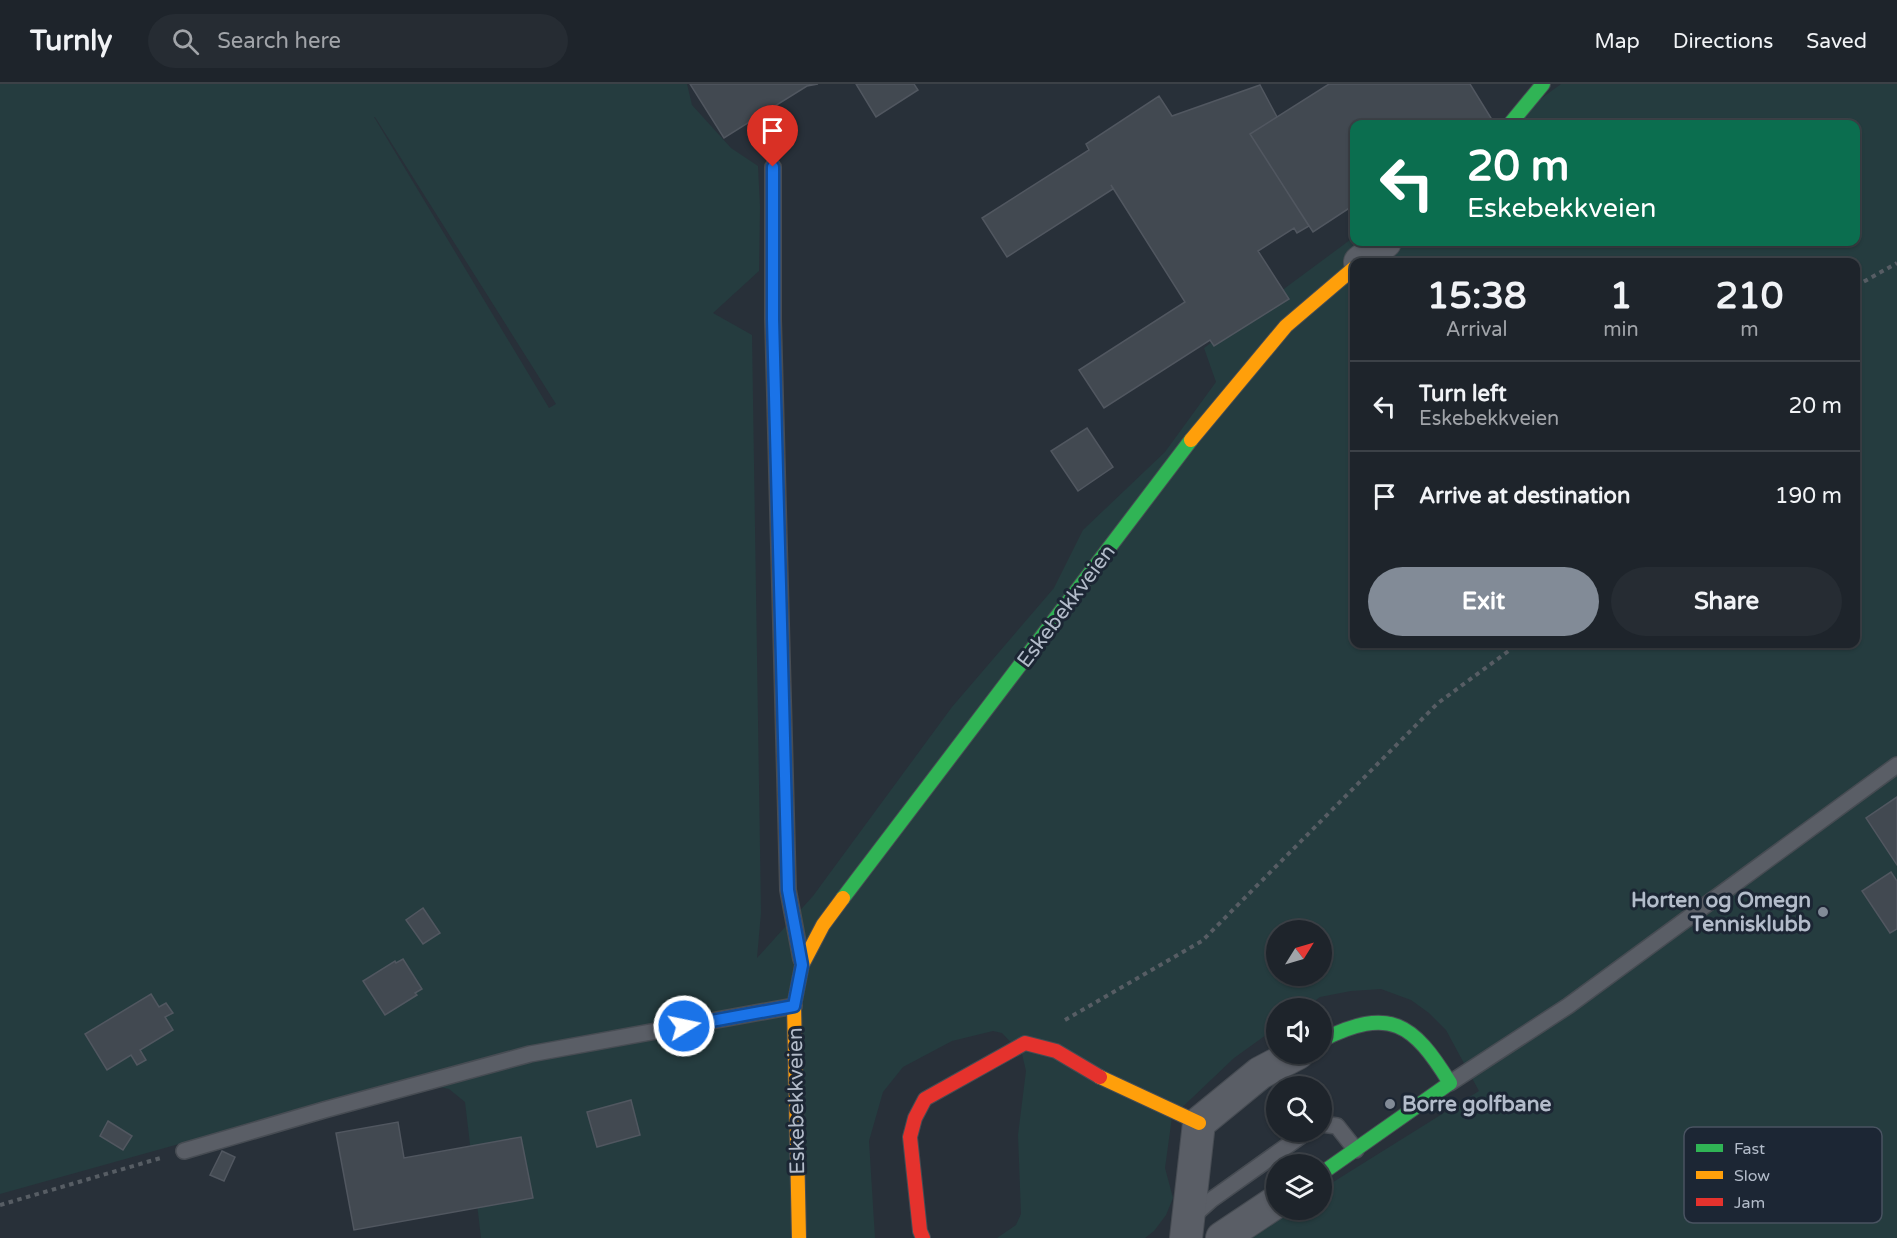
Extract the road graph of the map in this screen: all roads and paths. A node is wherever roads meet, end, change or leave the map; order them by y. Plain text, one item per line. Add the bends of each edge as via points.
1 (1543, 84) edge
2 (1513, 120) edge
3 (773, 167) dead end
4 (1380, 246) edge
5 (1365, 258) edge
6 (1897, 263) edge
7 (1350, 271) edge
8 (1860, 284) edge
9 (1513, 648) edge
10 (1897, 765) edge
11 (802, 965) junction
12 (794, 1006) junction
13 (1332, 1035) edge
14 (1025, 1043) junction
15 (1278, 1064) edge
16 (1450, 1083) junction
17 (1199, 1123) junction
18 (1332, 1125) edge
19 (1293, 1142) edge
20 (1356, 1150) junction
21 (184, 1151) joint
22 (1332, 1166) edge
23 (0, 1205) edge
24 (1266, 1209) edge
25 (1187, 1229) edge
26 (799, 1238) edge
27 (923, 1238) edge
28 (1222, 1238) edge

1 - 2 street
3 - 11 lane, Eskebekkveien via 773,319 788,890
4 - 5 street
6 - 8 path
7 - 11 street, Eskebekkveien via 1286,326 1194,437 823,925
9 - 14 path via 1438,703 1202,941
10 - 16 lane via 1568,1006
11 - 12 street, Eskebekkveien
12 - 21 lane via 530,1054
12 - 26 street, Eskebekkveien
13 - 16 street via 1360,1024 1400,1024 1424,1043
14 - 17 street via 1056,1051 1101,1078
14 - 27 street via 925,1099 915,1118 910,1137
15 - 17 street
16 - 20 street
17 - 25 street
18 - 20 lane via 1337,1126
19 - 25 lane via 1211,1200
20 - 22 street
21 - 23 path
24 - 28 street

